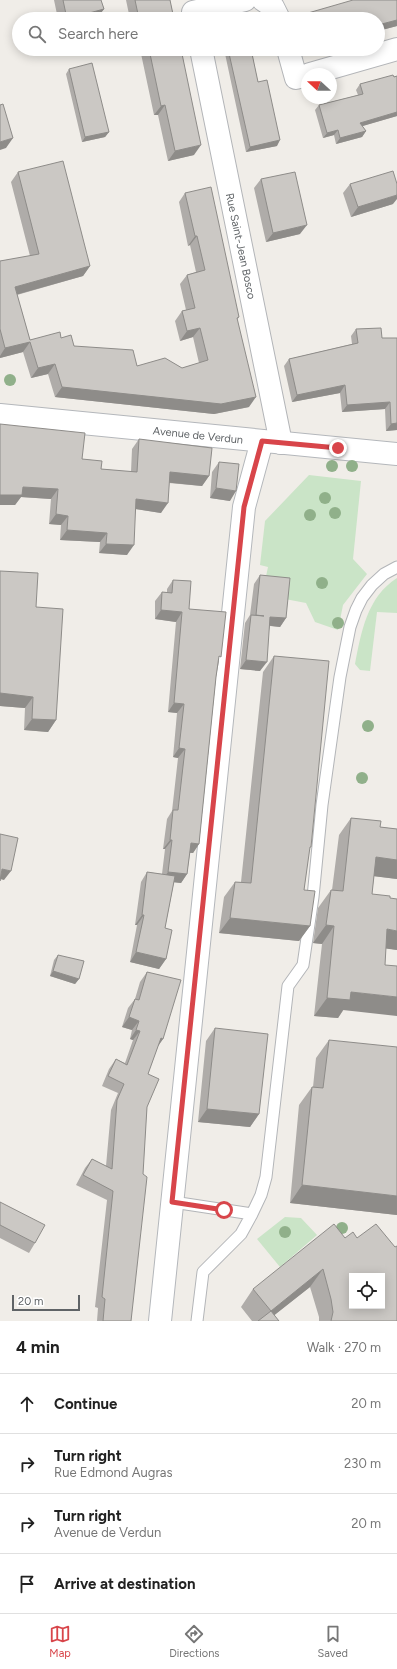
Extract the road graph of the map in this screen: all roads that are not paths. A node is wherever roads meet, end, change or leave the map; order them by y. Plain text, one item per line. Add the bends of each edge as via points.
1 (245, 0) edge
2 (263, 0) edge
3 (193, 10) edge
4 (276, 12) edge
5 (397, 49) edge
6 (385, 52) edge
7 (202, 56) edge
8 (290, 56) edge
9 (373, 56) edge
10 (331, 68) edge
11 (301, 77) edge
12 (0, 415) edge
13 (272, 442) junction
14 (397, 454) edge
15 (397, 566) edge
16 (172, 1202) junction
17 (252, 1214) junction
18 (160, 1321) edge
19 (197, 1321) edge

1 - 3 main road
2 - 4 main road
5 - 6 main road
7 - 13 main road, Rue Saint-Jean Bosco
8 - 11 main road via 296,78
9 - 10 main road
12 - 13 main road, Avenue de Verdun
13 - 14 main road, Avenue de Verdun
13 - 16 main road via 244,507
15 - 17 lane via 372,585 362,598 350,627 340,676 323,798 303,965 288,986 266,1177
16 - 17 lane
16 - 18 main road
17 - 19 lane via 241,1234 203,1272

